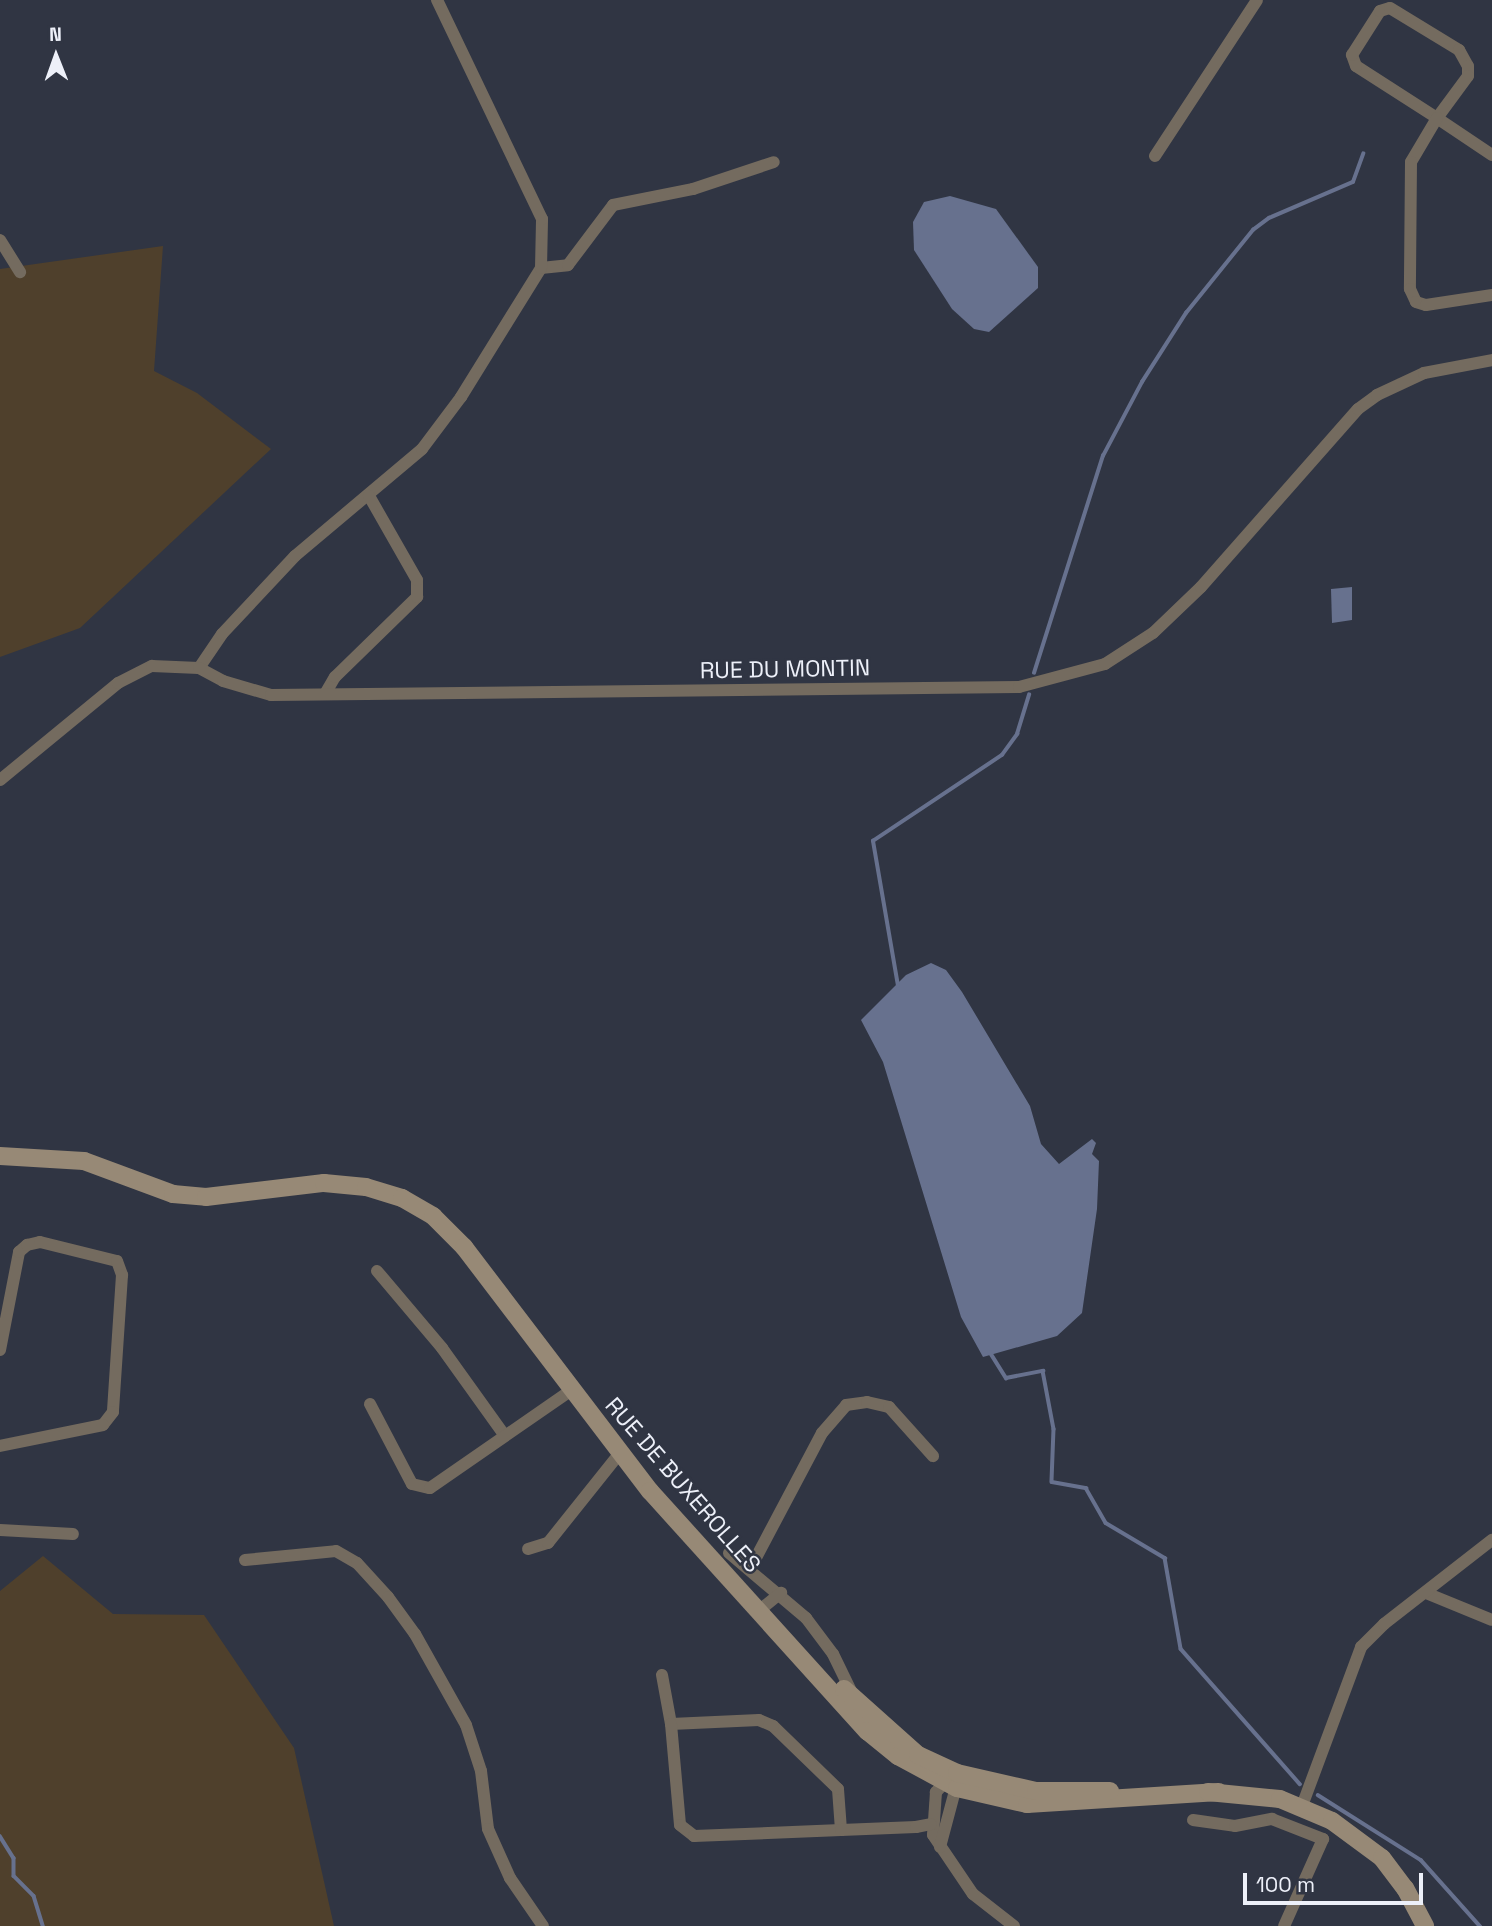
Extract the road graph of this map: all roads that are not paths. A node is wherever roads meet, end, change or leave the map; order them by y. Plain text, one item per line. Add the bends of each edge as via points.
1 (438, 0) edge
2 (1257, 0) edge
3 (1437, 118) junction
4 (1492, 155) edge
5 (1155, 156) dead end
6 (774, 162) dead end
7 (0, 240) edge
8 (541, 268) junction
9 (20, 272) dead end
10 (1492, 295) edge
11 (1492, 360) edge
12 (369, 496) junction
13 (199, 668) junction
14 (325, 694) junction
15 (0, 779) edge
16 (0, 1156) edge
17 (377, 1271) dead end
18 (0, 1350) edge
19 (570, 1391) junction
20 (370, 1405) dead end
21 (505, 1436) junction
22 (0, 1446) edge
23 (619, 1454) junction
24 (933, 1456) dead end
25 (0, 1530) edge
26 (73, 1534) dead end
27 (1492, 1540) edge
28 (528, 1549) dead end
29 (729, 1553) dead end
30 (245, 1560) dead end
31 (750, 1569) junction
32 (781, 1592) junction
33 (1426, 1593) junction
34 (761, 1609) junction
35 (1492, 1620) edge
36 (662, 1675) dead end
37 (855, 1699) junction
38 (671, 1724) junction
39 (952, 1781) junction
40 (1302, 1806) junction
41 (1193, 1820) dead end
42 (931, 1824) junction
43 (841, 1830) junction
44 (940, 1847) junction
45 (1007, 1925) edge
46 (543, 1926) edge
47 (1284, 1926) edge
48 (1425, 1926) edge

1 - 8 street via 542,219
2 - 5 street
3 - 3 street via 1356,66 1352,55 1380,11 1390,8 1459,50 1468,66 1468,76
3 - 4 street
3 - 10 street via 1410,162 1410,289 1416,302 1426,305
6 - 8 street via 693,189 613,205 568,265
7 - 9 street
8 - 12 street via 461,397 422,449
11 - 14 street, RUE DU MONTIN via 1423,373 1358,409 1201,587 1153,633 1105,664 1019,687
12 - 13 street via 295,555 222,634
12 - 14 street via 417,580 417,597 335,677
13 - 14 street, RUE DU MONTIN via 223,681 271,695
13 - 15 street, RUE DU MONTIN via 152,666 118,683
16 - 19 street, RUE DE BUXEROLLES via 84,1161 173,1194 206,1197 324,1182 366,1187 402,1198 433,1216 464,1247
17 - 21 street via 442,1348
18 - 22 street via 19,1252 27,1245 40,1242 117,1261 122,1275 113,1412 103,1425
19 - 21 street
19 - 23 street, RUE DE BUXEROLLES
20 - 21 street via 412,1484 430,1488
23 - 28 street via 548,1543
23 - 34 street, RUE DE BUXEROLLES
24 - 31 street via 889,1408 867,1402 846,1405 822,1433
25 - 26 street
27 - 33 street
29 - 31 street
30 - 46 street via 336,1551 357,1563 388,1597 415,1634 466,1725 481,1771 488,1829 510,1878
31 - 32 street
32 - 34 street
32 - 37 street via 833,1654
33 - 35 street
33 - 40 street via 1361,1647
34 - 37 street, RUE DE BUXEROLLES
34 - 39 street, RUE DE BUXEROLLES via 867,1731 898,1756
36 - 38 street
37 - 39 street, RUE DE BUXEROLLES
38 - 43 street via 759,1720 774,1726 838,1789
38 - 43 street via 680,1825 694,1836
39 - 40 street, RUE DE BUXEROLLES via 1027,1804 1069,1805 1219,1792 1254,1794
39 - 42 street
39 - 44 street
40 - 48 street, RUE DE BUXEROLLES via 1332,1821 1382,1858
41 - 47 street via 1235,1826 1272,1819 1323,1839
42 - 43 street
42 - 44 street
44 - 45 street via 955,1874

